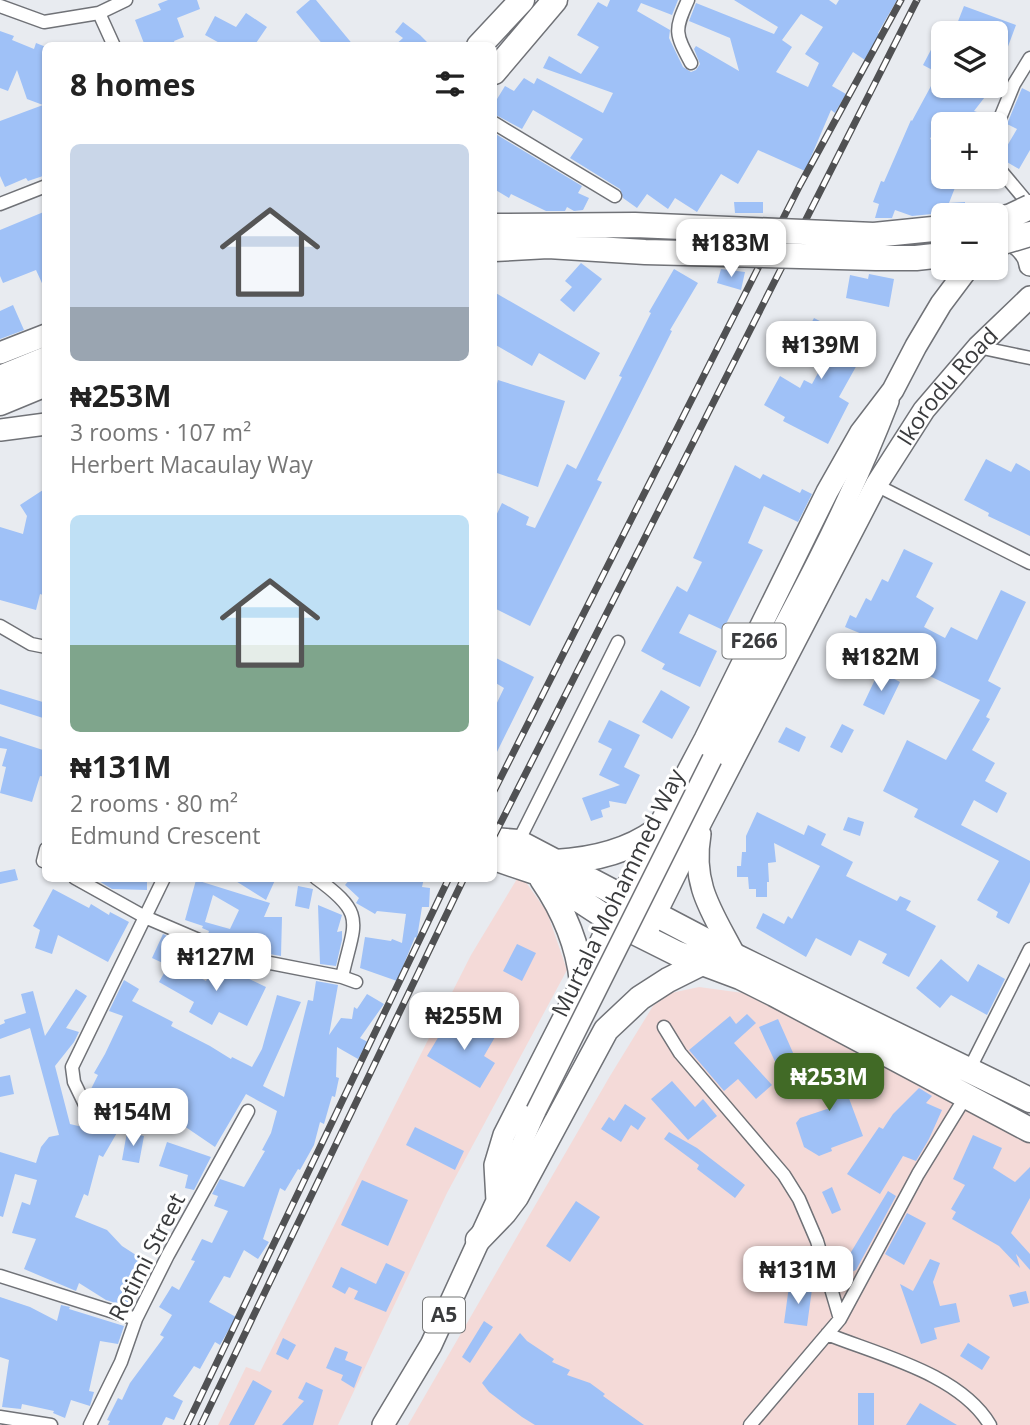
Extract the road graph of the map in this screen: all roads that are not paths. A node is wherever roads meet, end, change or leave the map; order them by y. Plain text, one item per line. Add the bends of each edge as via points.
1 (127, 0) edge
2 (522, 0) edge
3 (555, 0) edge
4 (688, 0) edge
5 (0, 6) edge
6 (99, 13) junction
7 (112, 42) edge
8 (483, 42) edge
9 (1030, 58) edge
10 (691, 63) dead end
11 (497, 68) edge
12 (1003, 112) edge
13 (497, 125) edge
14 (1008, 179) edge
15 (42, 188) edge
16 (615, 196) dead end
17 (1029, 203) edge
18 (0, 204) edge
19 (1008, 214) edge
20 (1008, 224) edge
21 (497, 226) edge
22 (931, 229) edge
23 (1030, 235) edge
24 (1008, 238) edge
25 (1008, 241) edge
26 (497, 249) edge
27 (931, 256) edge
28 (1030, 265) edge
29 (960, 280) edge
30 (1030, 283) edge
31 (1025, 302) edge
32 (42, 337) edge
33 (978, 347) junction
34 (0, 353) edge
35 (1030, 358) edge
36 (42, 361) edge
37 (0, 378) edge
38 (42, 386) edge
39 (0, 403) edge
40 (42, 425) edge
41 (0, 430) edge
42 (876, 485) junction
43 (807, 559) junction
44 (1030, 563) edge
45 (0, 626) edge
46 (618, 642) dead end
47 (42, 647) edge
48 (702, 820) junction
49 (656, 831) junction
50 (497, 840) edge
51 (518, 842) junction
52 (497, 859) edge
53 (547, 867) junction
54 (82, 882) edge
55 (162, 882) edge
56 (322, 882) edge
57 (622, 896) junction
58 (655, 914) junction
59 (145, 917) junction
60 (610, 920) junction
61 (645, 937) junction
62 (1030, 949) edge
63 (752, 959) junction
64 (702, 963) junction
65 (342, 977) junction
66 (356, 982) dead end
67 (582, 982) junction
68 (664, 1027) dead end
69 (970, 1070) junction
70 (966, 1096) junction
71 (1030, 1100) edge
72 (248, 1111) dead end
73 (89, 1113) dead end
74 (1030, 1130) edge
75 (497, 1201) junction
76 (478, 1240) junction
77 (0, 1276) edge
78 (136, 1319) junction
79 (841, 1319) junction
80 (827, 1334) junction
81 (0, 1417) edge
82 (51, 1425) edge
83 (90, 1425) edge
84 (383, 1425) edge
85 (750, 1425) edge
86 (990, 1425) edge

1 - 6 street
2 - 8 highway
3 - 11 highway
4 - 10 street via 676,29
5 - 6 street via 44,22
6 - 7 street
9 - 12 street
13 - 16 street
14 - 17 street
15 - 18 street
17 - 19 highway, bridge
17 - 20 main road
17 - 23 main road via 1023,215
21 - 22 highway, bridge via 635,225 874,235
23 - 25 highway, bridge
24 - 28 main road
26 - 27 highway, bridge via 548,246
29 - 43 main road, Ikorodu Road / F266 via 827,492
30 - 31 main road, Ikorodu Road
31 - 33 main road, Ikorodu Road
32 - 34 main road
33 - 35 street
33 - 42 main road, Ikorodu Road via 924,410
36 - 37 highway
38 - 39 highway
40 - 41 main road
42 - 44 street
42 - 48 main road, Ikorodu Road
43 - 49 main road, F266
43 - 75 main road, Murtala Mohammed Way, bridge via 536,1111
45 - 47 street
46 - 51 street
48 - 58 main road, Ikorodu Road
48 - 63 main road via 698,874 711,915
49 - 53 highway via 628,847
49 - 57 main road, F266
50 - 51 highway
51 - 53 highway
52 - 53 highway
53 - 57 highway
53 - 60 highway
53 - 67 highway via 553,895 579,955
54 - 59 street
55 - 59 street
56 - 65 street via 352,911 354,924
57 - 58 highway
57 - 60 main road, A5
58 - 61 main road, Ikorodu Road
58 - 63 highway
59 - 65 street via 244,958
59 - 73 street via 72,1067 74,1083
60 - 61 highway
60 - 67 main road, A5
61 - 64 highway
62 - 69 street
63 - 69 highway
64 - 70 highway via 775,994
64 - 76 highway via 640,998 606,1030 516,1197
65 - 66 street
67 - 75 main road, A5 via 503,1135 495,1165
68 - 79 street via 799,1199
69 - 71 highway
70 - 74 highway
70 - 79 street via 918,1174
72 - 78 street, Rotimi Street
75 - 76 main road, A5
76 - 84 main road, A5 via 431,1345
77 - 78 street
78 - 83 street, Rotimi Street
79 - 80 street
80 - 85 street
80 - 86 street via 932,1376 981,1410
81 - 82 street

